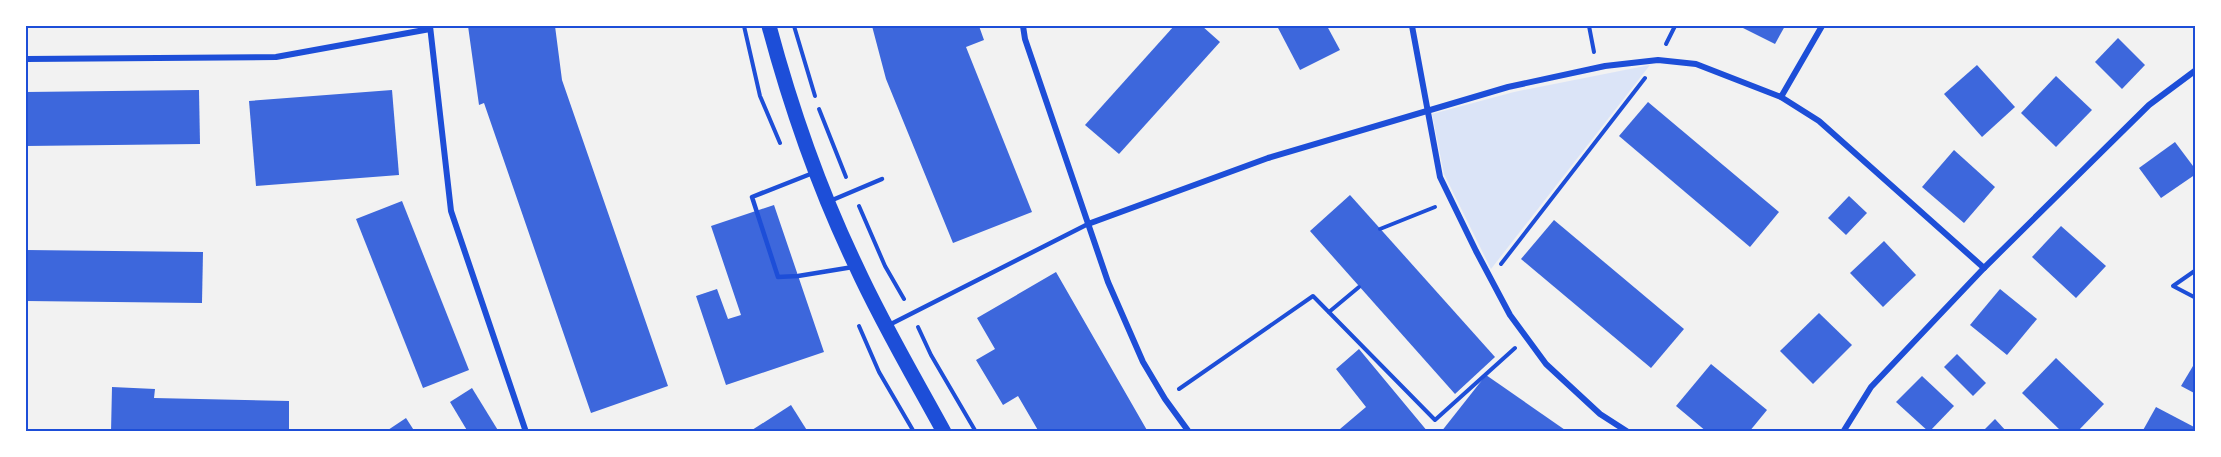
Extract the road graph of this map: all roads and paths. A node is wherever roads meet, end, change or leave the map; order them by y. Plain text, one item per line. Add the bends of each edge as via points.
1 (769, 26) edge
2 (794, 26) edge
3 (1023, 26) edge
4 (1412, 26) edge
5 (1589, 26) edge
6 (1822, 26) edge
7 (430, 27) edge
8 (26, 59) edge
9 (1658, 60) junction
10 (1596, 68) junction
11 (2196, 70) edge
12 (815, 97) dead end
13 (1781, 97) junction
14 (818, 107) dead end
15 (1427, 112) junction
16 (815, 172) junction
17 (882, 179) dead end
18 (852, 192) junction
19 (1451, 200) junction
20 (828, 202) junction
21 (1088, 224) junction
22 (1380, 229) dead end
23 (855, 266) junction
24 (1984, 268) junction
25 (2196, 270) edge
26 (1490, 278) junction
27 (1359, 287) dead end
28 (2196, 298) edge
29 (911, 312) junction
30 (1329, 312) junction
31 (886, 326) junction
32 (1527, 338) junction
33 (1165, 399) junction
34 (526, 432) edge
35 (944, 432) edge
36 (976, 432) edge
37 (1189, 432) edge
38 (1629, 432) edge
39 (1843, 432) edge

1 - 16 main road
2 - 12 path
3 - 21 street
4 - 15 street
5 - 10 path
6 - 13 street
7 - 8 street via 276,57
7 - 34 street via 451,211
9 - 10 street
9 - 13 street via 1696,64
9 - 26 path
10 - 15 street via 1508,87
11 - 24 street via 2149,105
13 - 24 street via 1819,121
14 - 18 path
15 - 19 street via 1440,177
15 - 21 street via 1268,158
16 - 20 main road
16 - 23 lane via 752,197 778,277
17 - 18 lane
18 - 20 lane
18 - 29 path via 885,266
19 - 22 path
19 - 26 street
20 - 23 main road
21 - 29 lane
21 - 33 street via 1143,362
23 - 31 main road
24 - 39 street via 1871,387
25 - 28 path via 2173,286
26 - 32 street
27 - 30 path
29 - 31 lane
29 - 36 path
30 - 32 path via 1435,420
30 - 33 path via 1313,296
31 - 35 main road
32 - 38 street via 1546,364 1600,414
33 - 37 street

